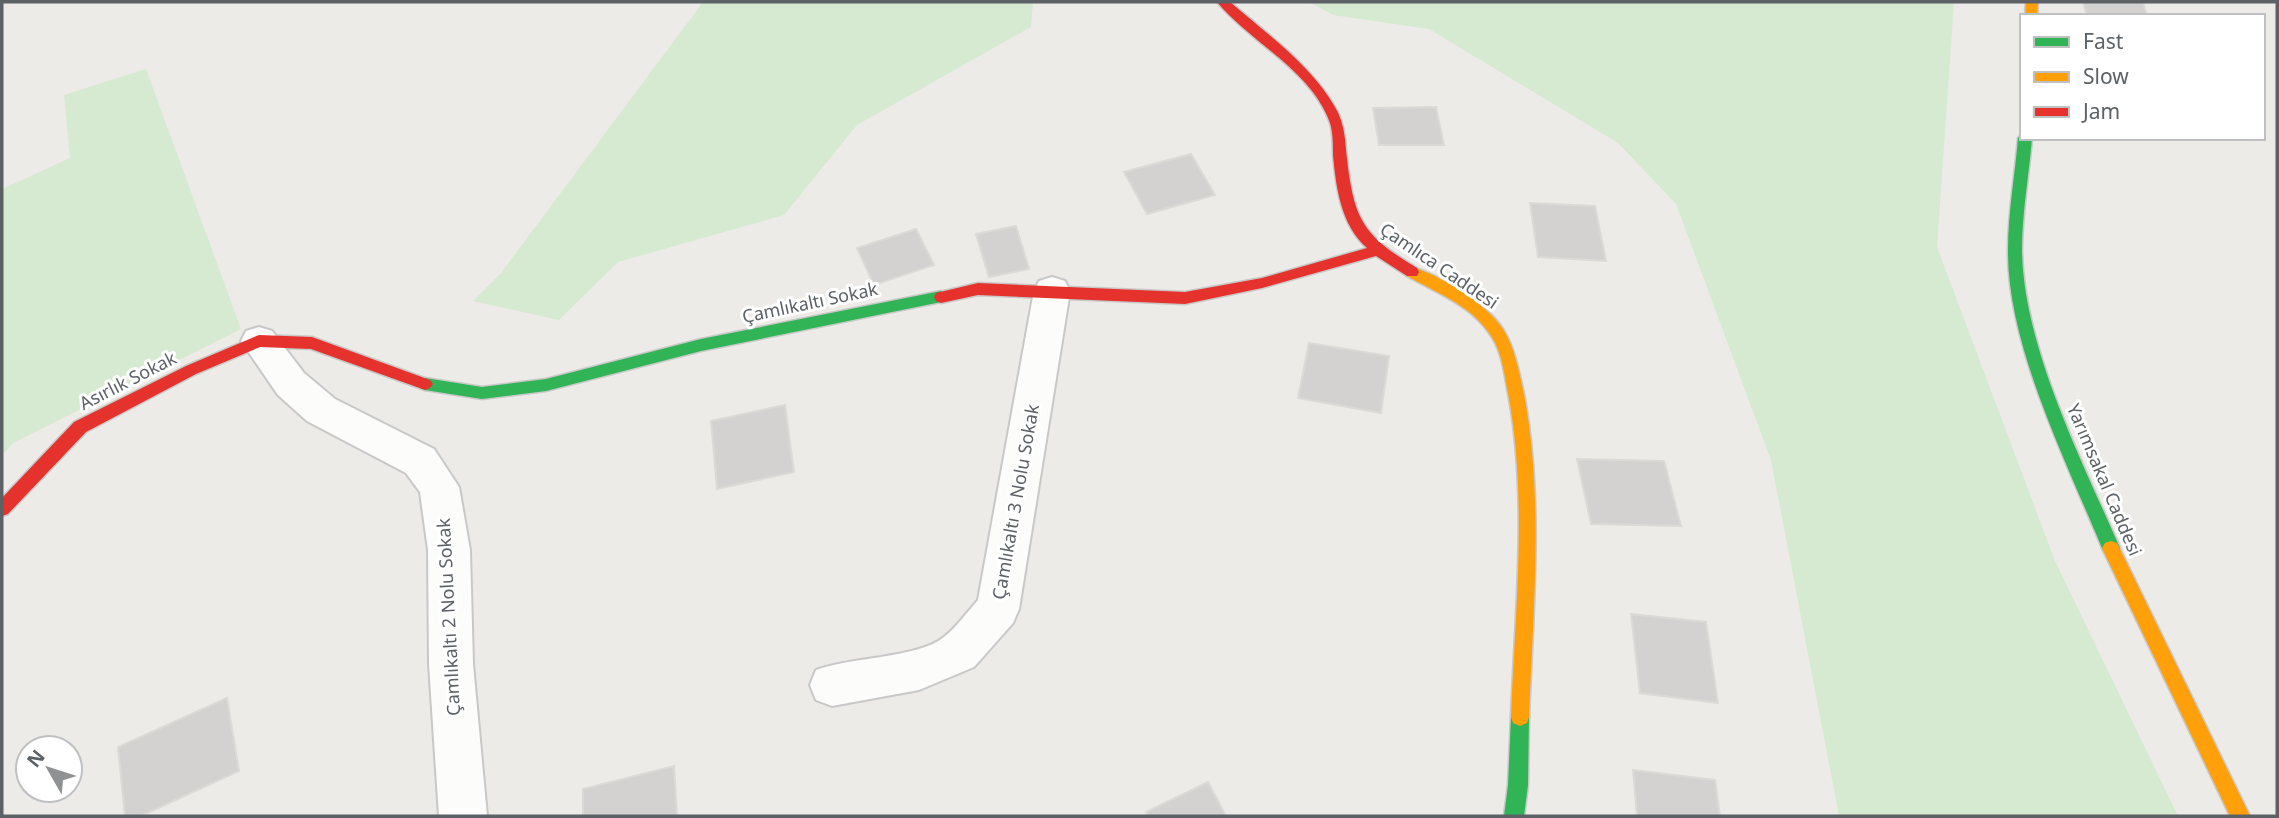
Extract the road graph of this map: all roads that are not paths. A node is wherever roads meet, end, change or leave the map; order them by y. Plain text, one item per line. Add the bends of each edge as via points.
1 (1223, 2) edge
2 (2025, 140) edge
3 (1376, 251) junction
4 (1052, 292) junction
5 (259, 341) junction
6 (2, 509) edge
7 (832, 685) dead end
8 (463, 816) edge
9 (1514, 816) edge
10 (2239, 816) edge

1 - 3 street, Çamlıca Caddesi via 1308,81 1336,122 1345,195 1360,235
2 - 10 street, Yarımsakal Caddesi via 2015,251 2024,323 2051,406 2106,537
3 - 4 street, Çamlıkaltı Sokak via 1262,284 1185,298
3 - 9 street, Çamlıca Caddesi via 1465,303 1492,325 1507,353 1519,404 1529,502
4 - 5 street, Çamlıkaltı Sokak via 978,289 701,345 545,385 482,393 421,383 312,342
4 - 7 street, Çamlıkaltı 3 Nolu Sokak via 998,609 958,653 919,668
5 - 6 street, Asırlık Sokak via 80,427
5 - 8 street, Çamlıkaltı 2 Nolu Sokak via 291,384 321,410 420,461 439,487 449,550 451,664

